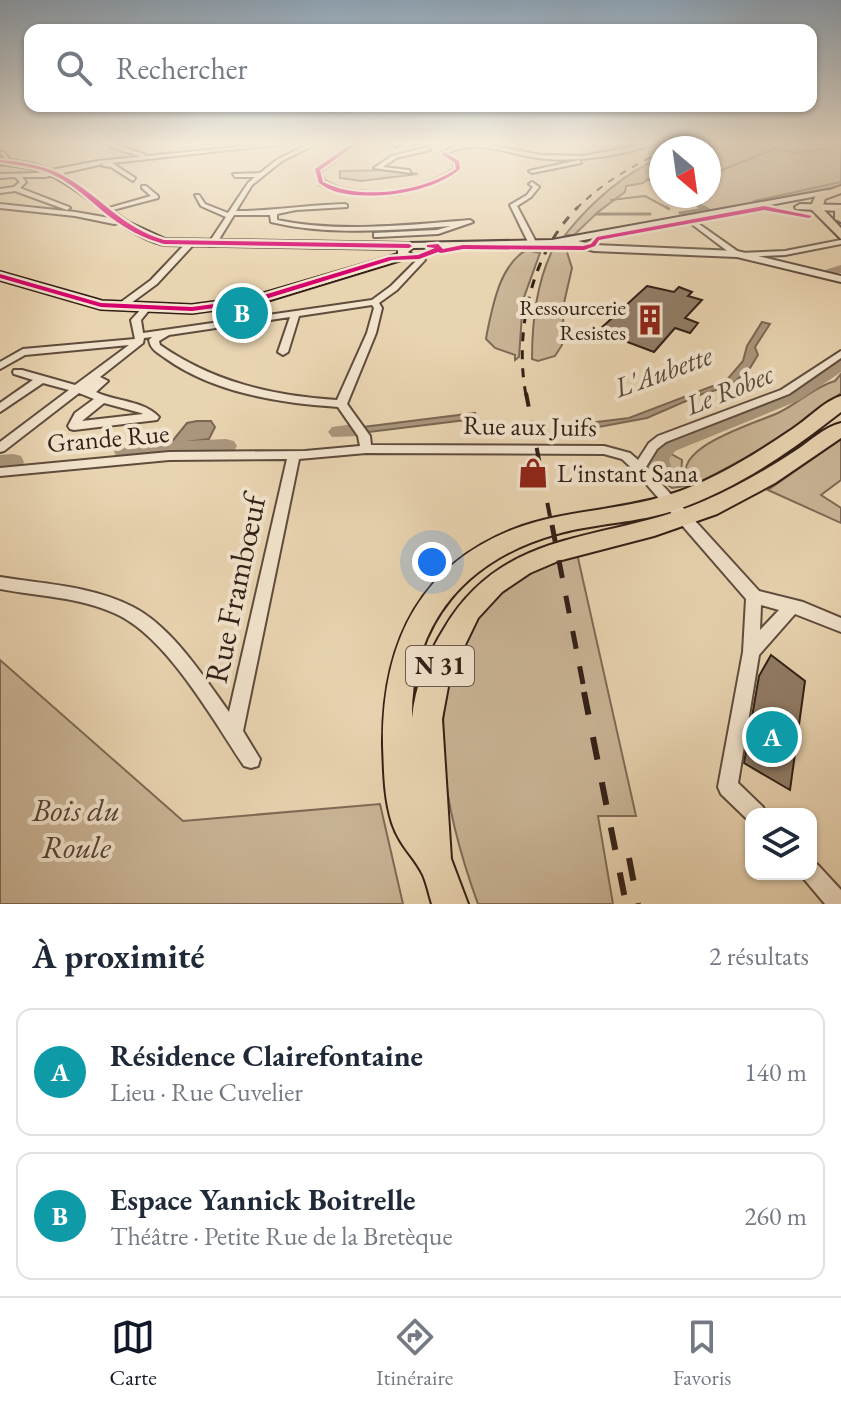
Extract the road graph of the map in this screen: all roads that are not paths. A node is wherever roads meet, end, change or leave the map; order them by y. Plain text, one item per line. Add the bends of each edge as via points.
1 (19, 186) edge
2 (76, 186) edge
3 (250, 186) edge
4 (327, 186) edge
5 (423, 186) edge
6 (535, 186) edge
7 (144, 187) dead end
8 (16, 189) junction
9 (841, 189) edge
10 (0, 191) edge
11 (828, 193) junction
12 (197, 196) dead end
13 (787, 198) junction
14 (771, 205) junction
15 (0, 206) edge
16 (345, 206) dead end
17 (747, 206) junction
18 (816, 206) junction
19 (108, 209) junction
20 (839, 211) edge
21 (274, 213) junction
22 (75, 214) junction
23 (231, 214) junction
24 (687, 218) junction
25 (122, 221) junction
26 (825, 221) junction
27 (377, 235) dead end
28 (841, 235) edge
29 (577, 242) junction
30 (841, 242) edge
31 (190, 244) junction
32 (212, 244) junction
33 (533, 244) junction
34 (411, 252) junction
35 (785, 253) junction
36 (739, 254) junction
37 (805, 271) junction
38 (0, 276) edge
39 (841, 279) edge
40 (374, 302) junction
41 (120, 307) junction
42 (146, 309) junction
43 (295, 314) junction
44 (168, 333) junction
45 (140, 339) junction
46 (283, 352) dead end
47 (841, 354) edge
48 (0, 366) edge
49 (18, 372) dead end
50 (41, 379) junction
51 (83, 391) junction
52 (102, 399) junction
53 (841, 402) edge
54 (341, 404) junction
55 (0, 408) edge
56 (841, 429) edge
57 (0, 448) edge
58 (366, 449) junction
59 (294, 455) junction
60 (639, 468) junction
61 (0, 472) edge
62 (678, 510) junction
63 (0, 583) edge
64 (754, 597) junction
65 (792, 606) junction
66 (841, 625) edge
67 (751, 652) junction
68 (233, 734) junction
69 (251, 759) dead end
70 (750, 808) edge
71 (817, 879) edge
72 (450, 904) edge
73 (839, 904) edge

1 - 8 street
2 - 19 main road
3 - 23 street
4 - 5 street via 362,193
6 - 33 street via 513,205
7 - 19 street via 156,197
8 - 10 street
8 - 22 street
9 - 11 main road
11 - 13 main road
11 - 18 main road
12 - 23 street via 203,205
13 - 17 main road
13 - 18 main road
14 - 17 main road
14 - 18 main road
14 - 26 main road
15 - 22 street
16 - 21 street
17 - 24 main road
18 - 20 main road
18 - 26 main road
19 - 25 main road
21 - 23 street
21 - 27 street via 273,221 301,227 470,222 438,232
22 - 25 street
23 - 32 street
24 - 29 main road
24 - 36 street
25 - 31 main road via 150,239
26 - 28 main road
29 - 33 main road
29 - 36 street
30 - 35 street
31 - 32 main road
31 - 41 street via 154,282
32 - 34 main road via 391,244
33 - 34 main road via 463,244
34 - 40 street via 421,260
34 - 42 main road via 235,304
35 - 36 street
35 - 37 street
36 - 37 street
37 - 39 street
38 - 41 main road
40 - 43 street
40 - 54 street via 378,308 370,339
41 - 42 main road
42 - 45 street via 136,320
43 - 44 street
43 - 46 street
44 - 45 street
44 - 54 street via 156,338 155,346 208,376 283,397
45 - 48 street via 23,352
45 - 51 street
47 - 60 street via 785,392 657,441
49 - 50 street
50 - 51 street
50 - 55 street
51 - 52 street
51 - 57 street
52 - 52 street via 74,426 153,417 145,410
53 - 62 main road, N 31
54 - 58 street via 361,430
56 - 62 main road, N 31 via 771,476
58 - 59 street, Rue aux Juifs
58 - 60 street, Rue aux Juifs via 604,450 626,456
59 - 61 street, Grande Rue via 169,456
59 - 68 street, Rue Frambœuf
60 - 62 street, Rue aux Juifs
62 - 64 street, Rue aux Juifs
62 - 72 main road, N 31 via 531,559 466,615 439,668 428,708 434,860
63 - 68 street via 131,613 171,652
64 - 65 street
64 - 67 street
65 - 66 street
65 - 67 street
67 - 70 street via 728,787
68 - 69 street
71 - 73 street

